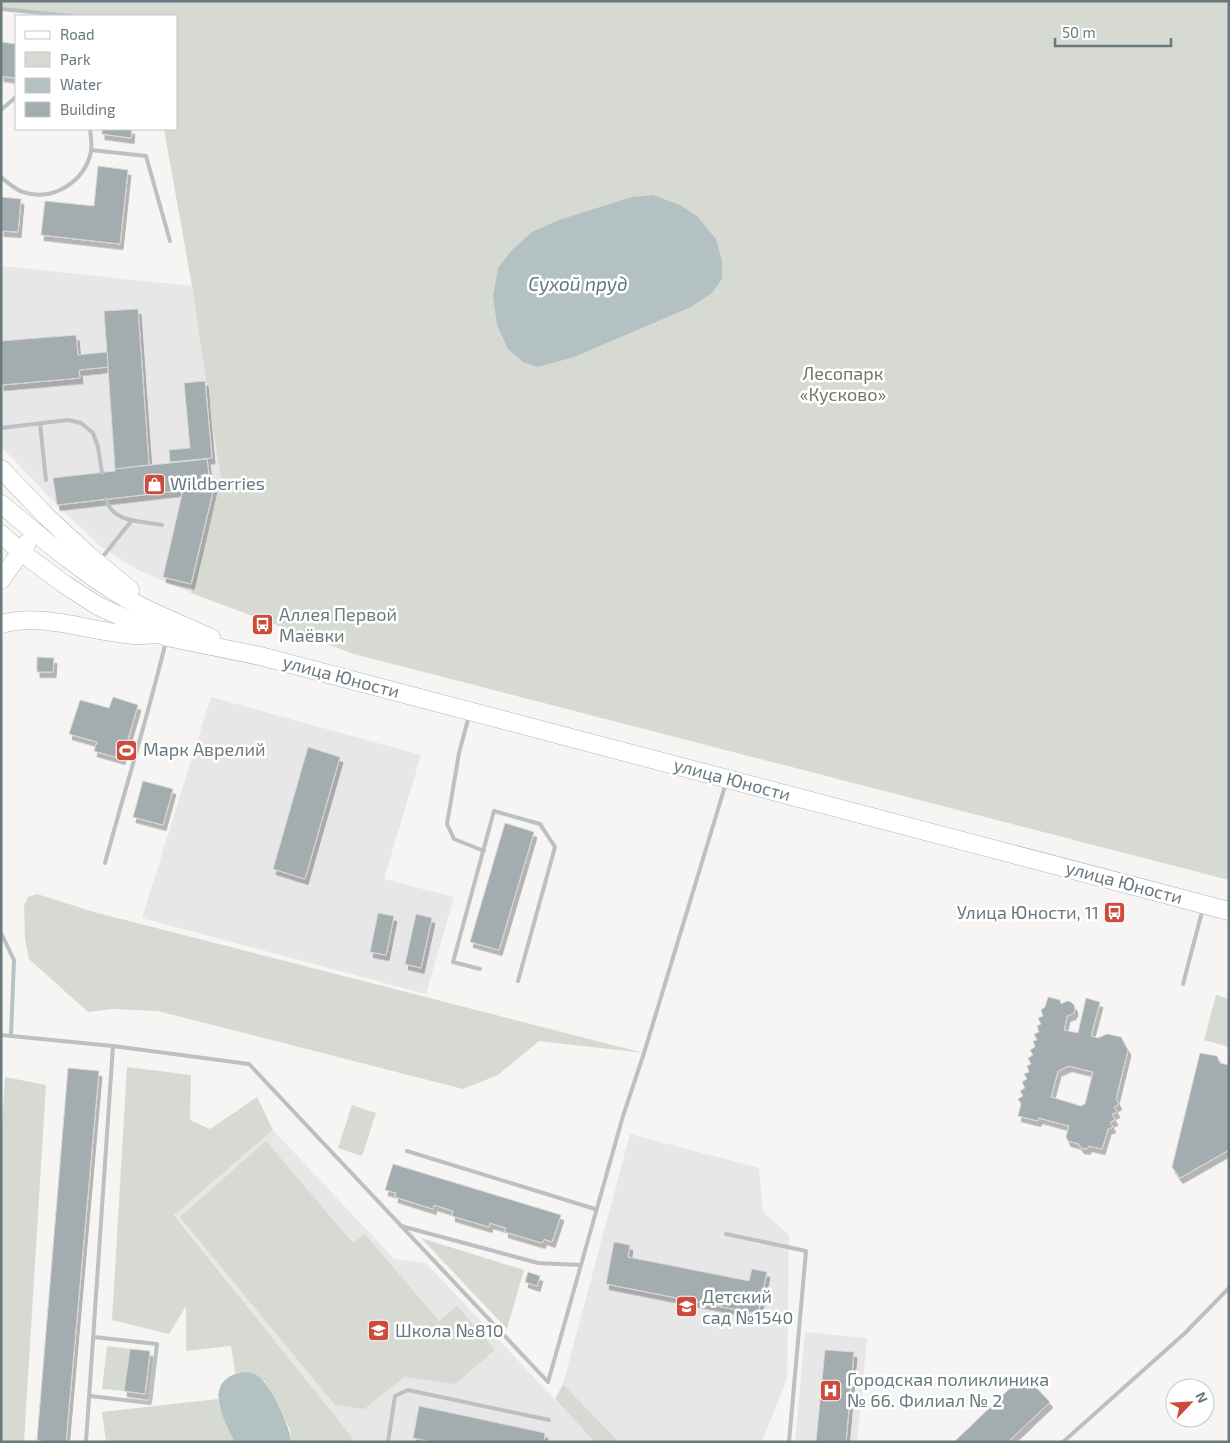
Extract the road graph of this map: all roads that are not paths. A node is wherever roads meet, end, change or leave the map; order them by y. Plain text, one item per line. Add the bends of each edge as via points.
1 (1, 9) edge
2 (61, 15) edge
3 (15, 98) edge
4 (1, 110) edge
5 (90, 130) edge
6 (91, 150) junction
7 (1, 176) edge
8 (170, 241) dead end
9 (40, 424) junction
10 (1, 428) edge
11 (1, 470) edge
12 (102, 472) dead end
13 (46, 480) dead end
14 (106, 499) dead end
15 (1, 504) edge
16 (46, 516) junction
17 (132, 520) junction
18 (162, 525) dead end
19 (35, 532) junction
20 (1, 534) edge
21 (21, 552) junction
22 (98, 563) junction
23 (1, 580) edge
24 (151, 612) junction
25 (1, 624) edge
26 (164, 636) junction
27 (236, 650) junction
28 (470, 712) junction
29 (728, 779) junction
30 (484, 851) junction
31 (106, 863) dead end
32 (1204, 904) junction
33 (1229, 910) edge
34 (1, 933) edge
35 (480, 969) dead end
36 (518, 981) dead end
37 (1183, 984) dead end
38 (1, 1035) edge
39 (11, 1036) junction
40 (113, 1046) junction
41 (407, 1151) dead end
42 (595, 1209) junction
43 (401, 1226) junction
44 (726, 1234) dead end
45 (580, 1265) junction
46 (1229, 1288) edge
47 (94, 1338) junction
48 (90, 1396) junction
49 (549, 1420) dead end
50 (86, 1442) edge
51 (388, 1442) edge
52 (790, 1442) edge
53 (1063, 1442) edge

1 - 2 lane
3 - 4 lane
5 - 6 lane
6 - 7 lane via 83,172 67,188 45,195 22,192
6 - 8 lane via 146,156
9 - 10 lane
9 - 12 lane via 68,420 81,423 92,434 98,447
9 - 13 lane
11 - 16 main road
14 - 17 lane via 108,509 120,518
15 - 19 main road, улица Юности
16 - 19 main road
16 - 22 main road
17 - 18 lane
17 - 22 lane
19 - 21 main road
19 - 24 main road, улица Юности via 125,598
20 - 21 main road, улица Юности
21 - 23 main road
21 - 26 main road, улица Юности via 98,606
22 - 24 main road
24 - 27 main road, улица Юности
25 - 26 main road via 38,620 132,635
26 - 27 main road, улица Юности
26 - 31 lane via 156,682
27 - 28 main road, улица Юности
28 - 29 main road, улица Юности
28 - 30 lane via 447,824 454,839
29 - 32 main road, улица Юности
29 - 42 lane
30 - 35 lane via 453,962
30 - 36 lane via 494,811 540,824 555,847
32 - 33 main road, улица Юности
32 - 37 lane
34 - 39 lane via 14,960
38 - 39 lane
39 - 40 lane
40 - 43 lane via 249,1064
40 - 47 lane
41 - 42 lane
42 - 45 lane
43 - 45 lane via 538,1263
43 - 45 lane via 548,1382
44 - 52 lane via 806,1251
46 - 53 lane via 1185,1333
47 - 48 lane
47 - 48 lane via 157,1344 150,1402
48 - 50 lane
49 - 51 lane via 408,1390 395,1396

